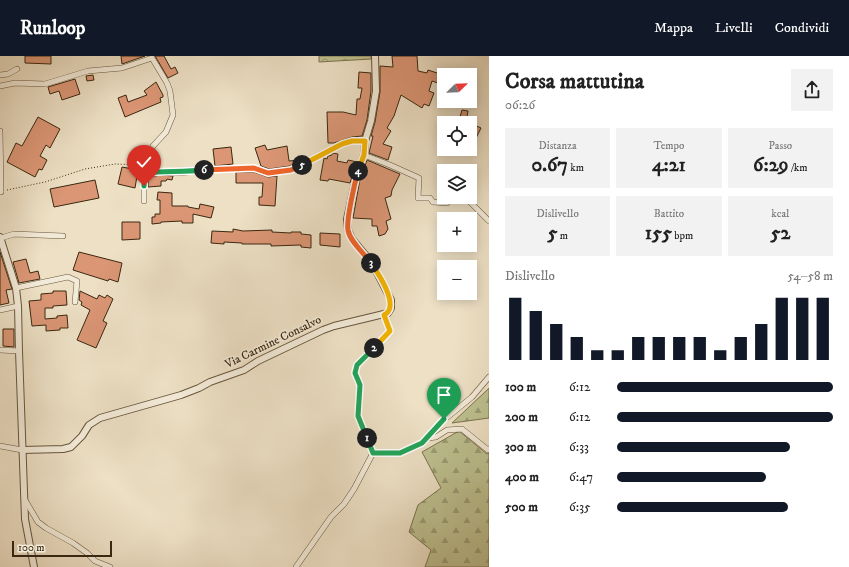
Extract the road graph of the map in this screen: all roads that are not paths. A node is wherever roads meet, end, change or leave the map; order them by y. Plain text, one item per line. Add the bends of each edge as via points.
1 (375, 56) edge
2 (17, 70) dead end
3 (0, 75) edge
4 (0, 86) edge
5 (0, 131) edge
6 (365, 141) junction
7 (364, 155) junction
8 (144, 173) junction
9 (0, 192) edge
10 (144, 201) dead end
11 (437, 202) edge
12 (472, 204) edge
13 (489, 221) edge
14 (63, 236) dead end
15 (0, 237) edge
16 (16, 288) junction
17 (75, 302) dead end
18 (18, 306) junction
19 (0, 310) edge
20 (384, 315) junction
21 (0, 350) edge
22 (18, 351) junction
23 (489, 377) edge
24 (428, 438) junction
25 (0, 446) edge
26 (489, 449) edge
27 (22, 450) junction
28 (373, 453) junction
29 (24, 498) junction
30 (34, 567) edge
31 (110, 567) edge
32 (296, 567) edge

1 - 6 street via 376,91
2 - 3 street
4 - 8 street via 15,83 41,85 88,71 122,68 152,58 167,83 174,115 166,132 147,155
5 - 9 street
6 - 7 street
6 - 8 street via 342,144 291,170 268,173 254,168 238,168
7 - 11 street via 419,178 418,198 430,198 432,202
7 - 20 street via 347,219 348,230 352,239 372,263 391,300 391,308
8 - 10 street
12 - 13 street
14 - 15 street via 14,234
15 - 16 street
16 - 17 street via 68,278 77,281
16 - 18 street
18 - 19 street
18 - 22 street
20 - 27 street, Via Carmine Consalvo via 334,326 244,370 199,388 100,418 89,425 71,447
20 - 28 street via 390,331 357,365 355,373 360,385 358,416
21 - 22 street
22 - 27 street
23 - 24 street via 472,397 444,419
24 - 26 street via 436,437 446,430 462,429
24 - 28 street via 400,453
25 - 27 street
27 - 29 street
28 - 32 street via 344,504 331,517
29 - 30 street via 25,519
29 - 31 street via 38,522 73,543 95,561

